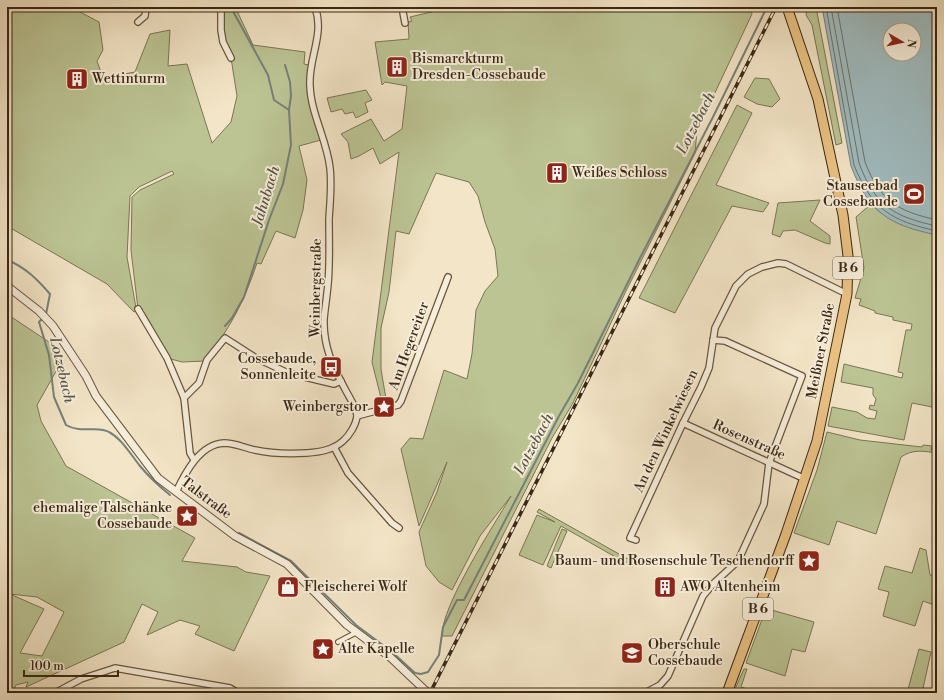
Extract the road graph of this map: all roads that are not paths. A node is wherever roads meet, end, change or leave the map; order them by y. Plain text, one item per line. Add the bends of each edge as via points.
1 (146, 7) edge
2 (221, 7) edge
3 (315, 7) edge
4 (402, 7) edge
5 (787, 7) edge
6 (138, 22) dead end
7 (405, 22) dead end
8 (231, 58) dead end
9 (448, 278) dead end
10 (7, 286) edge
11 (847, 294) junction
12 (138, 310) dead end
13 (713, 340) junction
14 (341, 381) junction
15 (184, 398) junction
16 (357, 416) junction
17 (683, 423) junction
18 (334, 448) junction
19 (194, 460) junction
20 (769, 463) junction
21 (805, 479) junction
22 (176, 492) junction
23 (399, 528) dead end
24 (636, 540) dead end
25 (357, 632) junction
26 (338, 642) dead end
27 (229, 691) edge
28 (425, 692) edge
29 (55, 693) edge
30 (238, 693) edge
31 (645, 693) edge
32 (726, 693) edge

1 - 6 street via 145,16
2 - 8 street via 223,42
3 - 14 street, Weinbergstraße via 319,18 319,31 311,68 310,87 327,152 331,179 324,326 329,356
4 - 7 street
5 - 11 main road, Meißner Straße / B 6 via 818,99 842,215 848,256
9 - 16 street, Am Hegereiter via 401,402
10 - 22 street, Talstraße via 53,326 96,396 122,432 150,469
11 - 13 street, An den Winkelwiesen via 786,264 762,267 748,274 736,286
11 - 21 main road, Meißner Straße / B 6 via 821,424
12 - 15 street via 167,358
13 - 17 street, An den Winkelwiesen via 709,368
13 - 20 street via 725,341 802,376
14 - 15 street via 334,384 288,373 256,358 225,338 207,360 199,383
14 - 16 street, Weinbergstraße
15 - 19 street via 190,453
16 - 18 street via 351,433
17 - 20 street, Rosenstraße
17 - 24 street, An den Winkelwiesen via 630,538
18 - 19 street via 310,453 283,454 224,443 211,447
18 - 23 street via 348,473
19 - 22 street
20 - 21 street, Rosenstraße
20 - 31 street via 764,504 738,561 703,596 668,676 660,685
21 - 32 main road, Meißner Straße / B 6
22 - 25 street, Talstraße via 235,536 287,564
25 - 26 street
25 - 28 street, Talstraße via 390,657
27 - 29 street via 115,668 82,679
27 - 30 street

